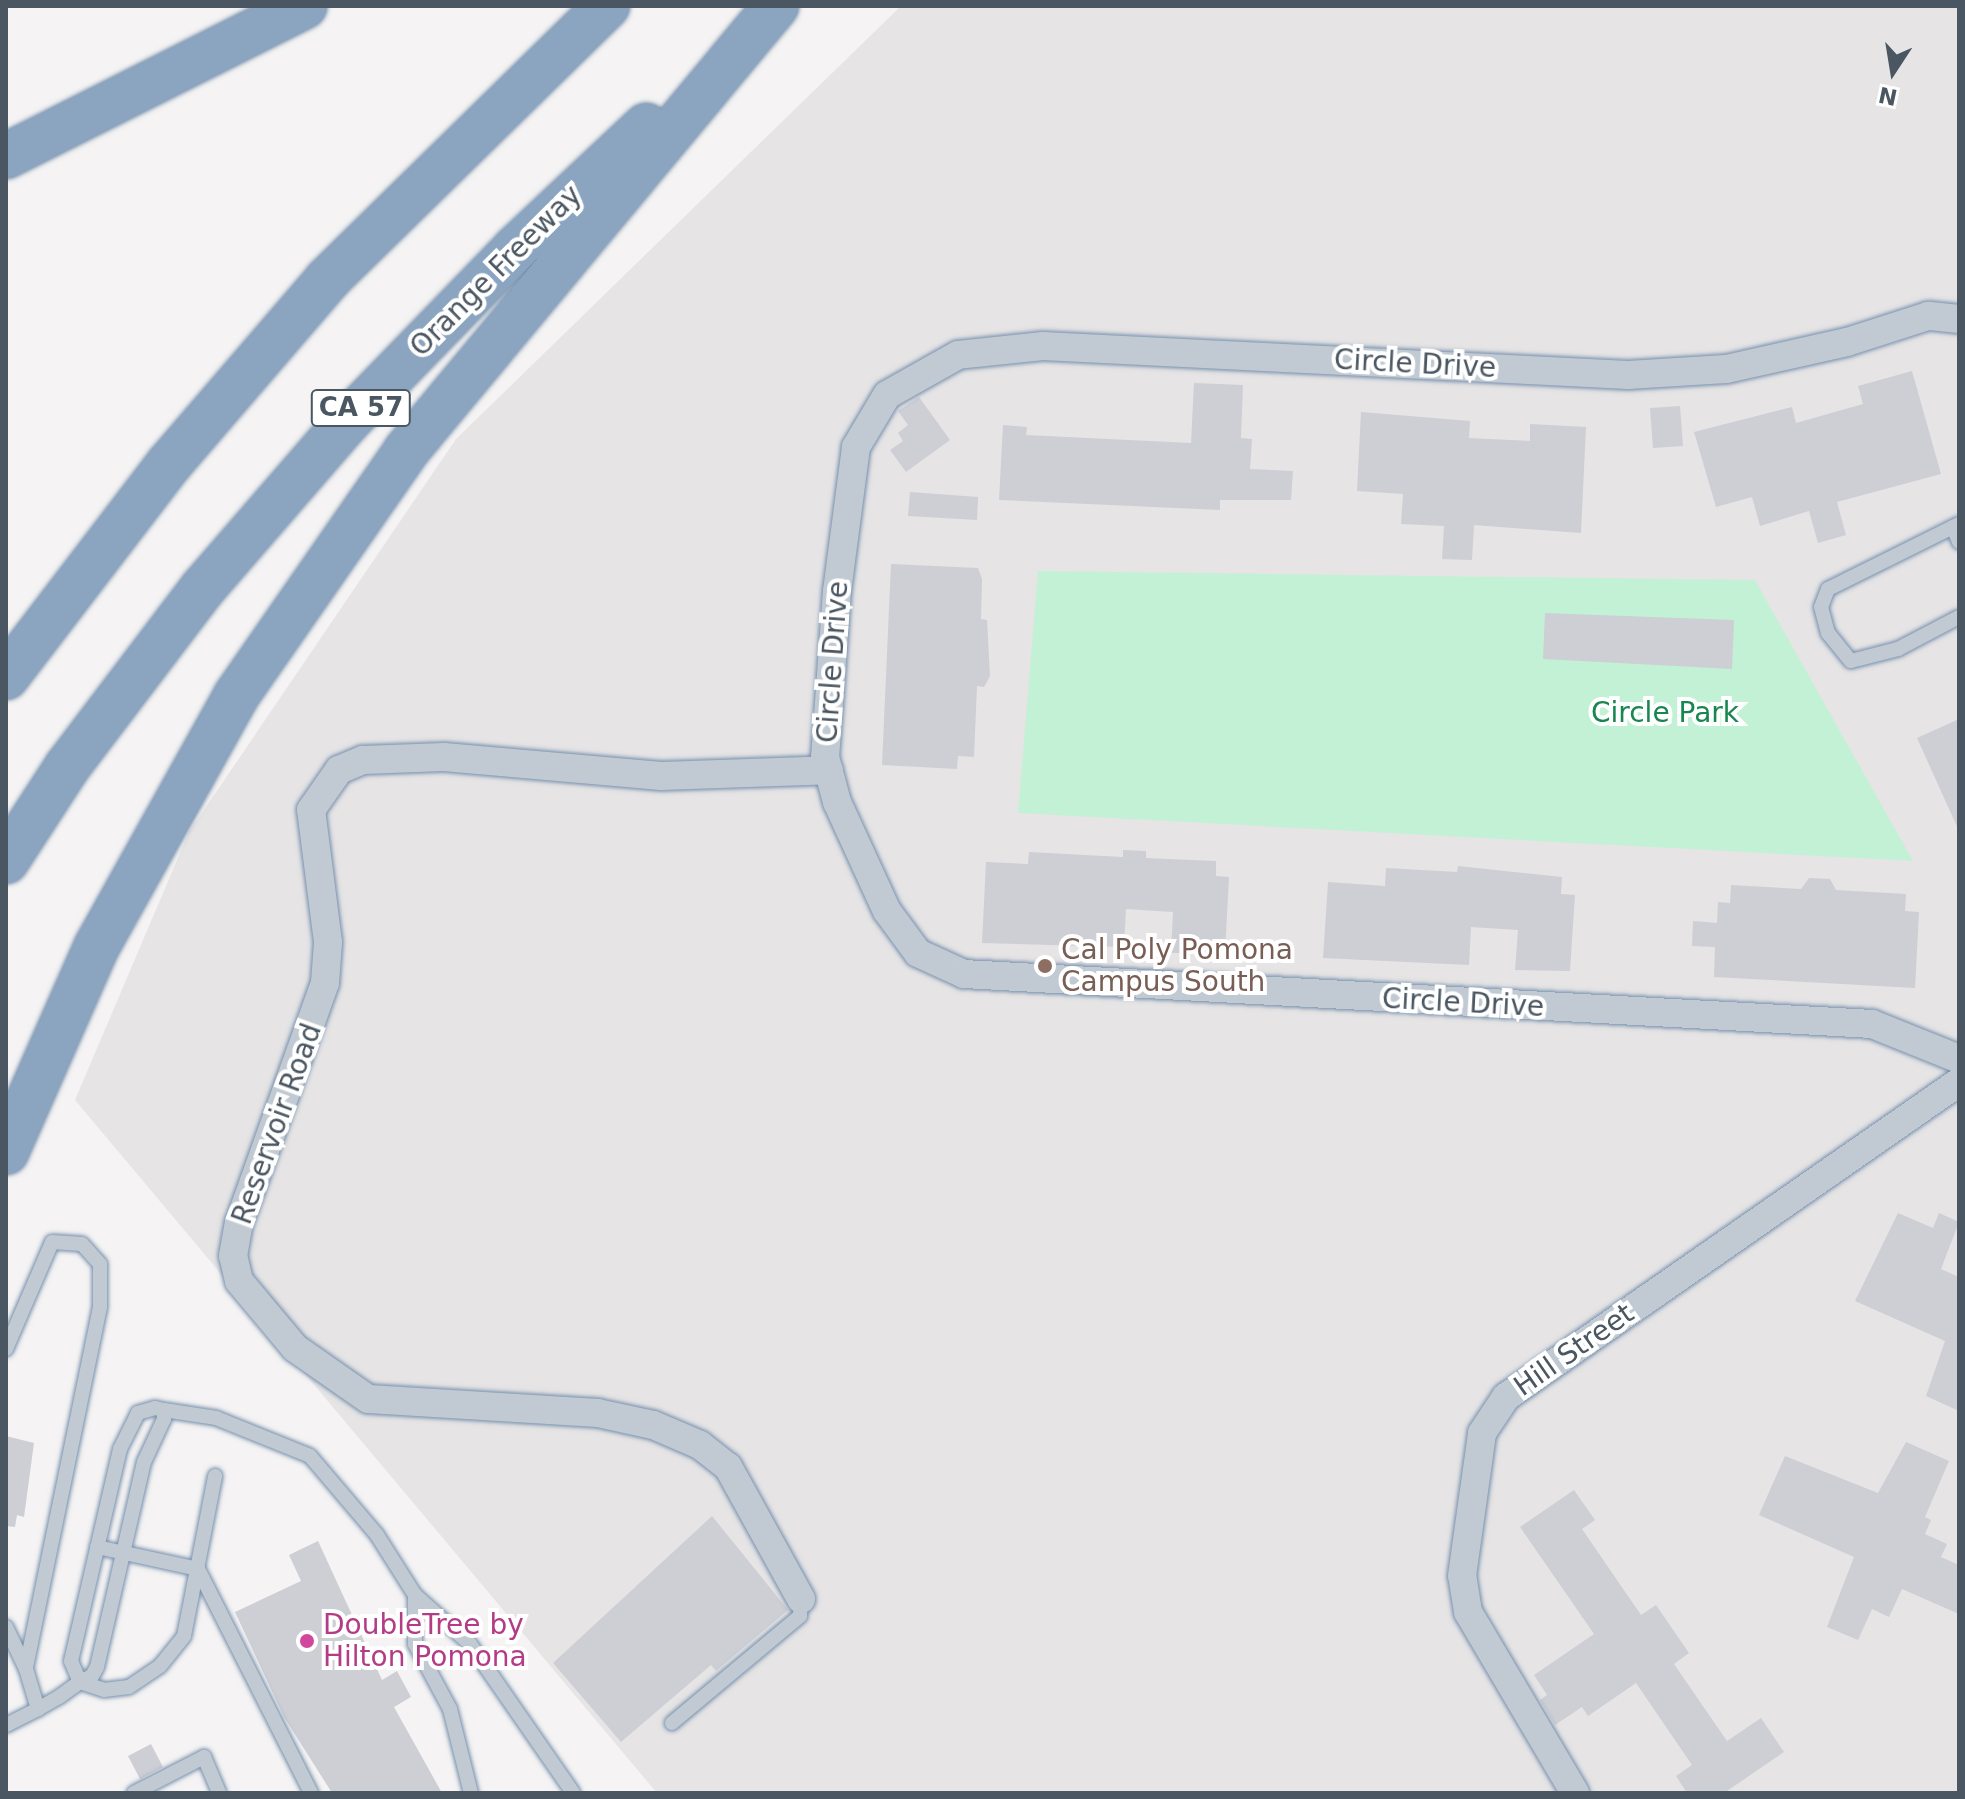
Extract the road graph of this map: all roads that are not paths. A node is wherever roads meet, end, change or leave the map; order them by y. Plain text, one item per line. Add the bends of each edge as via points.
1 (304, 6) edge
2 (607, 6) edge
3 (775, 6) edge
4 (6, 156) edge
5 (1959, 319) edge
6 (1956, 526) edge
7 (1959, 542) edge
8 (1959, 617) edge
9 (6, 677) edge
10 (829, 770) junction
11 (6, 861) edge
12 (1959, 1059) edge
13 (1959, 1082) edge
14 (6, 1152) edge
15 (6, 1349) edge
16 (164, 1410) junction
17 (215, 1476) dead end
18 (97, 1547) junction
19 (123, 1553) junction
20 (198, 1569) junction
21 (415, 1595) junction
22 (801, 1599) joint
23 (6, 1627) edge
24 (26, 1669) junction
25 (80, 1682) junction
26 (38, 1709) junction
27 (672, 1723) dead end
28 (6, 1725) edge
29 (134, 1793) edge
30 (219, 1793) edge
31 (311, 1793) edge
32 (471, 1793) edge
33 (573, 1793) edge
34 (1575, 1793) edge

1 - 4 highway
2 - 9 highway via 327,280 169,464
3 - 11 highway, Orange Freeway / CA 57 via 515,249 345,424 203,588 67,767
3 - 14 highway via 406,451 236,696 97,946
5 - 10 street, Circle Drive via 1928,316 1847,342 1726,369 1628,375 1043,346 958,355 887,395 856,447 837,591
6 - 7 lane
6 - 8 lane via 1828,589 1821,607 1828,633 1851,661 1898,649
10 - 12 street, Circle Drive via 887,911 918,953 964,974 1872,1024
10 - 22 street, Reservoir Road via 661,776 444,757 363,760 339,770 311,810 328,942 325,983 239,1223 233,1256 239,1281 295,1348 368,1399 598,1413 653,1425 700,1445 728,1467
13 - 34 street, Hill Street via 1506,1397 1482,1433 1462,1576 1468,1612
15 - 24 lane via 52,1242 82,1244 100,1264 100,1307
16 - 18 lane via 147,1407 138,1413 124,1437
16 - 19 lane
16 - 21 lane via 216,1418 310,1456 377,1535
17 - 20 lane
18 - 19 lane
18 - 25 lane via 71,1661
19 - 20 lane
19 - 25 lane via 97,1667
20 - 25 lane via 184,1636 160,1666 129,1687 104,1690
20 - 31 lane
21 - 32 lane via 415,1644 450,1709
21 - 33 lane via 470,1644
22 - 27 lane via 800,1616
23 - 24 lane
24 - 26 lane
25 - 26 lane
26 - 28 lane
29 - 30 lane via 204,1757

